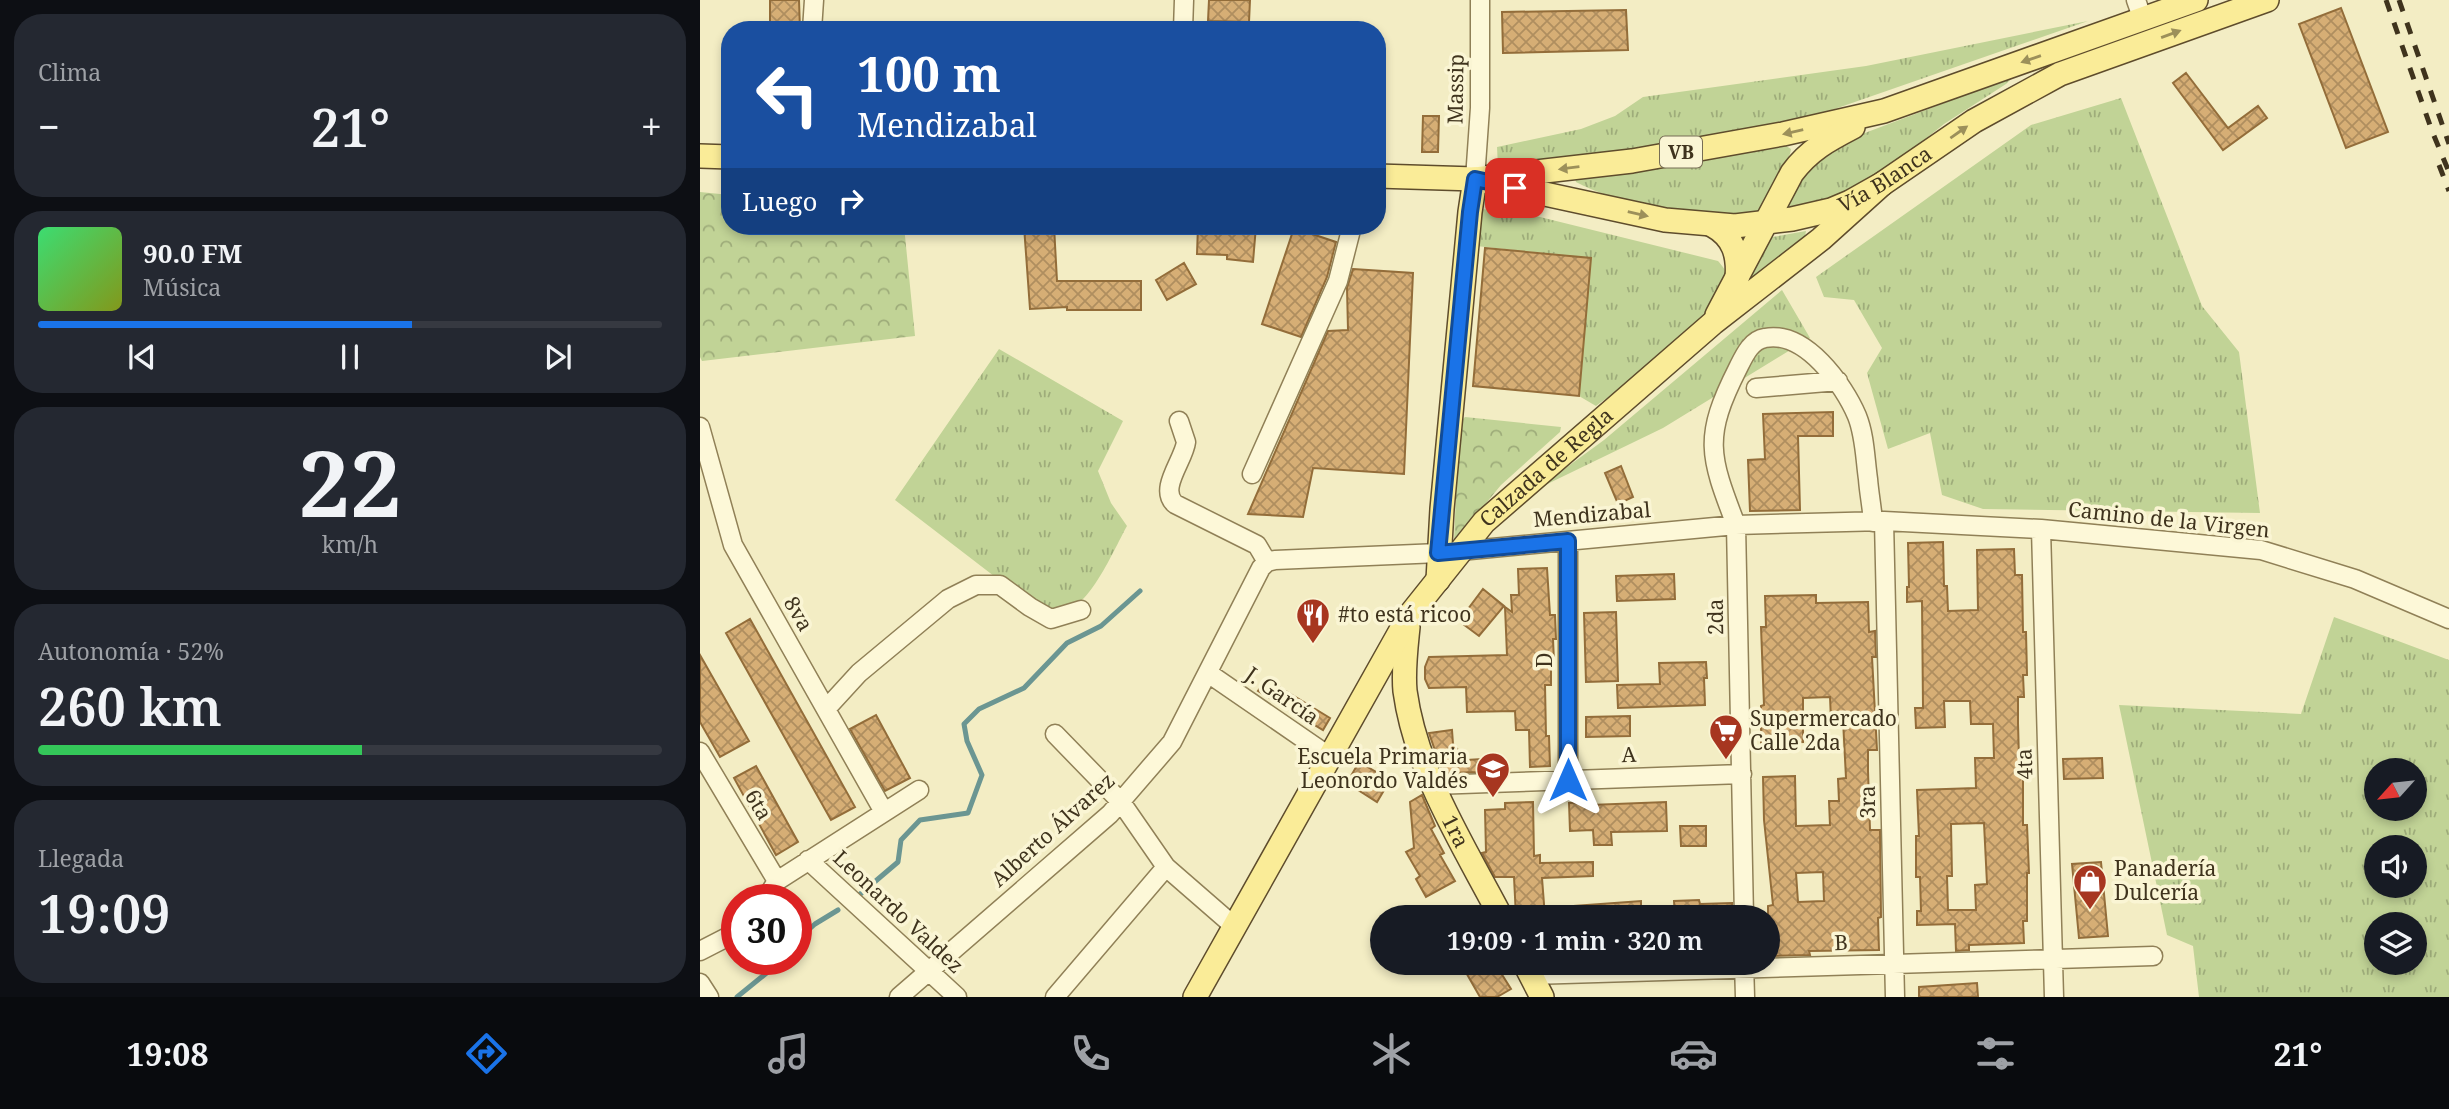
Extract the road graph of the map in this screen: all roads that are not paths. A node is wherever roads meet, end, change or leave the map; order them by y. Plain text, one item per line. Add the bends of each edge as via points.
1 (814, 0) edge
2 (1184, 0) edge
3 (1480, 0) edge
4 (2196, 0) edge
5 (2267, 0) edge
6 (2139, 10) edge
7 (813, 21) edge
8 (1184, 21) edge
9 (1884, 111) junction
10 (700, 156) edge
11 (721, 157) edge
12 (1386, 176) edge
13 (1475, 179) junction
14 (1882, 184) junction
15 (1766, 223) junction
16 (1712, 225) junction
17 (1350, 235) edge
18 (1737, 279) junction
19 (1713, 323) junction
20 (1765, 338) joint
21 (1838, 381) junction
22 (1756, 388) dead end
23 (1178, 421) dead end
24 (700, 427) edge
25 (1252, 474) dead end
26 (1879, 522) junction
27 (1736, 525) junction
28 (2041, 529) junction
29 (1568, 541) junction
30 (1450, 551) junction
31 (1267, 562) junction
32 (1081, 610) dead end
33 (1409, 617) junction
34 (2449, 619) edge
35 (1208, 673) junction
36 (826, 709) junction
37 (1055, 734) dead end
38 (700, 752) edge
39 (1330, 757) junction
40 (1742, 774) junction
41 (1568, 780) junction
42 (1433, 785) junction
43 (919, 790) dead end
44 (1121, 802) junction
45 (884, 812) junction
46 (808, 860) junction
47 (1166, 867) junction
48 (777, 881) junction
49 (775, 884) edge
50 (1495, 905) edge
51 (1744, 905) edge
52 (1235, 927) junction
53 (721, 940) edge
54 (700, 951) edge
55 (2153, 957) dead end
56 (2053, 960) junction
57 (1894, 964) junction
58 (1780, 966) edge
59 (929, 970) junction
60 (1645, 975) edge
61 (1744, 975) edge
62 (700, 983) edge
63 (1535, 985) edge
64 (709, 997) edge
65 (899, 997) edge
66 (957, 997) edge
67 (1055, 997) edge
68 (1195, 997) edge
69 (1745, 997) edge
70 (1895, 997) edge
71 (2054, 997) edge

1 - 7 street
2 - 8 street
3 - 13 street, Massip
4 - 6 main road, Vía Blanca / VB
14 -> 5 main road, Vía Blanca / VB via 1974,121 2060,74
6 -> 9 main road, Vía Blanca / VB
9 -> 13 main road, Vía Blanca / VB via 1632,161
9 - 15 main road via 1803,158
10 - 11 main road
12 - 13 main road, Vía Blanca / VB
13 -> 16 main road, Vía Blanca / VB via 1665,220
13 - 30 main road
14 - 15 main road, Vía Blanca / VB via 1831,210
14 - 19 main road, Calzada de Regla via 1821,239
15 - 16 main road, Vía Blanca / VB
15 - 18 main road
16 - 18 main road via 1734,247
17 - 25 street via 1338,281
18 - 19 main road
19 - 30 main road, Calzada de Regla
20 - 21 street, 3ra via 1799,344
20 - 27 street, 2da via 1745,354 1716,416 1712,447 1718,479
21 - 22 street
21 - 26 street, 3ra via 1858,417
23 - 31 street via 1186,442 1170,499 1256,545
24 - 36 street, 8va via 733,545
26 - 27 street, Mendizabal
26 - 28 street, Mendizabal
26 - 57 street, 3ra
27 - 29 street, Mendizabal
27 - 40 street, 2da
28 - 34 street, Camino de la Virgen via 2261,550 2355,579
28 - 56 street, 4ta
29 - 30 street, Mendizabal
29 - 41 street, D
30 - 31 street, Mendizabal
30 - 33 main road, Calzada de Regla via 1438,580
31 - 35 street, Alberto Álvarez
32 - 36 street via 1051,619 1000,585 976,585 948,599 859,673
33 - 39 main road, Calzada de Regla
33 - 42 main road, 1ra via 1405,691
35 - 39 street, J. García
35 - 44 street, Alberto Álvarez via 1172,742
36 - 45 street, 8va
37 - 44 street
38 - 48 street, 6ta
39 - 52 main road, Calzada de Regla
40 - 41 street, A
40 - 51 street, 2da
41 - 42 street, A
42 - 50 main road, 1ra
43 - 45 street
44 - 47 street
44 - 59 street, Alberto Álvarez
45 - 46 street
46 - 48 street
46 - 59 street, Leonardo Valdez
47 - 52 street
47 - 67 street
48 - 49 street
52 - 68 main road, Calzada de Regla
53 - 54 street
55 - 56 street, B
56 - 57 street, B
56 - 71 street, 4ta
57 - 58 street, B
57 - 70 street, 3ra
59 - 65 street, Alberto Álvarez
59 - 66 street, Leonardo Valdez
60 - 63 street, B
61 - 69 street
62 - 64 street

